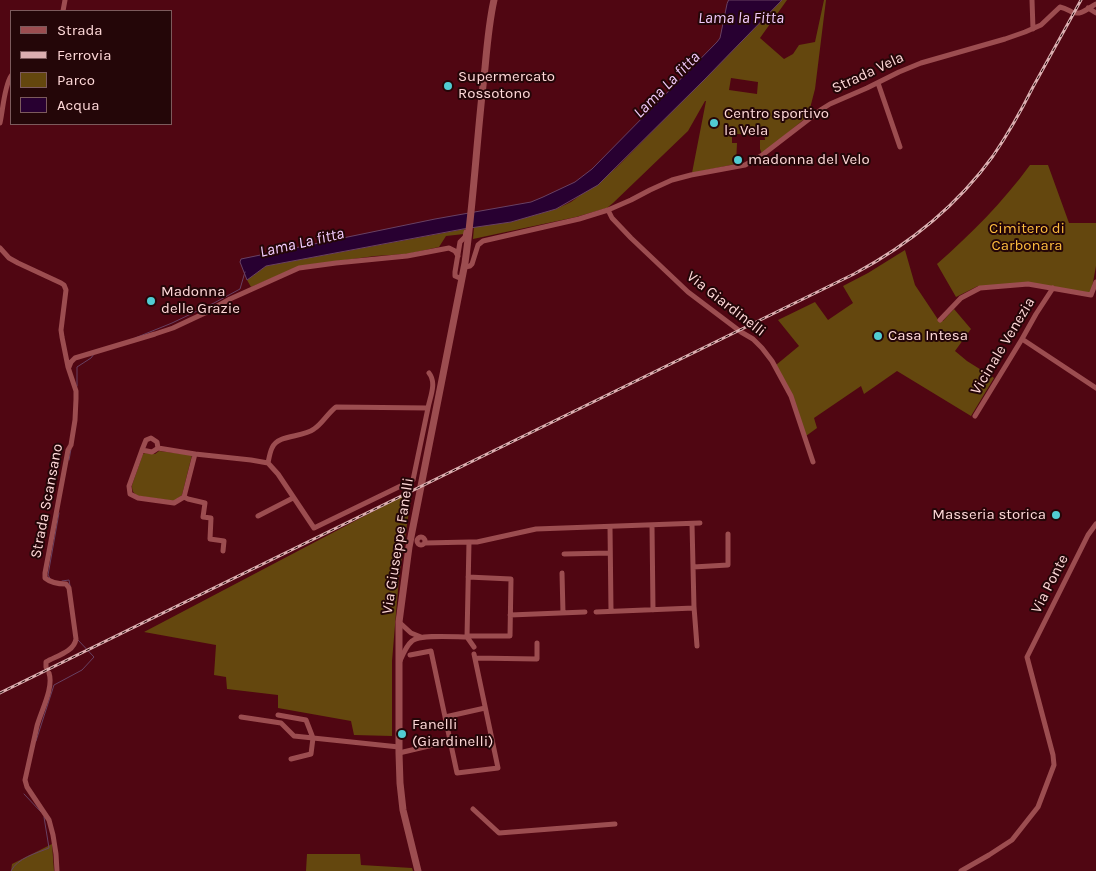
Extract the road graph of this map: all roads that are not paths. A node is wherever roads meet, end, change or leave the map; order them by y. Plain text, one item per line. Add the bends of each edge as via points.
1 (494, 0) edge
2 (1032, 0) edge
3 (1096, 4) edge
4 (1088, 8) junction
5 (1096, 13) edge
6 (1033, 29) junction
7 (10, 77) edge
8 (878, 82) junction
9 (0, 124) edge
10 (900, 147) dead end
11 (608, 210) junction
12 (470, 229) junction
13 (0, 248) edge
14 (458, 256) junction
15 (464, 267) junction
16 (462, 279) junction
17 (1096, 282) edge
18 (1053, 288) junction
19 (940, 320) dead end
20 (1022, 339) junction
21 (65, 350) junction
22 (78, 357) junction
23 (68, 367) junction
24 (429, 373) dead end
25 (1096, 388) edge
26 (428, 408) junction
27 (976, 416) dead end
28 (158, 448) junction
29 (142, 450) junction
30 (195, 454) junction
31 (813, 462) dead end
32 (268, 463) junction
33 (184, 497) junction
34 (293, 498) junction
35 (258, 516) dead end
36 (692, 524) junction
37 (700, 524) dead end
38 (1096, 524) edge
39 (652, 526) junction
40 (610, 527) junction
41 (728, 534) dead end
42 (469, 542) junction
43 (425, 543) dead end
44 (223, 550) dead end
45 (610, 552) junction
46 (564, 554) dead end
47 (693, 567) junction
48 (562, 573) dead end
49 (468, 577) junction
50 (694, 608) junction
51 (653, 610) junction
52 (585, 612) dead end
53 (596, 612) dead end
54 (611, 612) junction
55 (564, 613) junction
56 (510, 615) junction
57 (399, 622) junction
58 (411, 633) junction
59 (398, 636) junction
60 (422, 637) junction
61 (467, 637) junction
62 (414, 639) junction
63 (537, 643) dead end
64 (697, 646) dead end
65 (474, 647) dead end
66 (410, 656) dead end
67 (398, 664) junction
68 (46, 667) dead end
69 (49, 673) dead end
70 (485, 708) junction
71 (278, 715) dead end
72 (241, 717) dead end
73 (445, 717) junction
74 (313, 738) junction
75 (450, 741) junction
76 (399, 750) junction
77 (291, 759) dead end
78 (474, 809) dead end
79 (615, 824) dead end
80 (56, 871) edge
81 (418, 871) edge
82 (961, 871) edge

1 - 12 main road, Via Giuseppe Fanelli
2 - 6 street
3 - 4 street
4 - 5 street
4 - 6 street, Strada Vela via 1080,14 1060,7
6 - 8 street, Strada Vela via 921,63
7 - 9 street
8 - 10 street
8 - 11 street, Strada Vela via 830,104 745,165 672,180
11 - 15 street, Strada Vela via 486,240 478,245 472,264
11 - 31 street, Via Giardinelli via 631,238 688,292 762,348 791,396
12 - 14 street via 460,242
12 - 15 main road, Via Giuseppe Fanelli
13 - 21 street, Strada Scansano via 9,258 64,285 61,330
14 - 16 street via 455,276
14 - 22 street via 449,248 299,268 172,328
15 - 16 main road, Via Giuseppe Fanelli
16 - 57 main road, Via Giuseppe Fanelli via 409,548
17 - 18 street via 1091,295
18 - 19 street via 1028,284 980,288 961,298
18 - 20 street, Vicinale Venezia
20 - 25 street
20 - 27 street, Vicinale Venezia
21 - 22 street
21 - 23 street, Strada Scansano
22 - 23 street
23 - 68 street, Strada Scansano via 76,391 75,420 45,573 48,580 66,584 69,588 75,641 67,651 46,662
24 - 26 street via 433,382
26 - 32 street via 336,407 314,430 278,440 272,447
26 - 34 street via 413,480 314,528
28 - 29 street via 152,452
28 - 29 street via 158,442 151,438 146,440
28 - 30 street
29 - 33 street via 129,486 130,494 174,503
30 - 32 street
30 - 33 street
32 - 34 street
33 - 44 street via 205,503 204,517 211,518 210,539 224,541
34 - 35 street
36 - 37 street
36 - 39 street
36 - 47 street
36 - 50 street
38 - 82 street, Via Ponte via 1027,657 1054,765 1038,807 1012,840
39 - 40 street
39 - 51 street
40 - 42 street via 534,530
40 - 45 street
41 - 47 street via 728,565
42 - 43 street
42 - 49 street
45 - 46 street
45 - 54 street
47 - 50 street
48 - 55 street
49 - 56 street via 511,579
49 - 61 street
50 - 51 street
50 - 64 street
51 - 54 street
52 - 55 street
53 - 54 street
55 - 56 street
56 - 61 street via 510,636
57 - 58 street
57 - 59 main road, Via Giuseppe Fanelli
58 - 59 street
58 - 60 street
59 - 62 street
59 - 67 main road, Via Giuseppe Fanelli
60 - 61 street
60 - 62 street
61 - 65 street
62 - 67 street
63 - 70 street via 537,659 475,656
66 - 73 street via 431,651
67 - 76 main road, Via Giuseppe Fanelli
69 - 80 street via 49,689 25,780 26,787 49,820
70 - 73 street
70 - 75 street via 498,768 457,774
71 - 74 street via 306,720
72 - 74 street via 281,723 294,736
73 - 75 street
74 - 76 street
74 - 77 street via 311,754
75 - 76 street
76 - 81 main road, Via Giuseppe Fanelli via 403,810
78 - 79 street via 499,833

